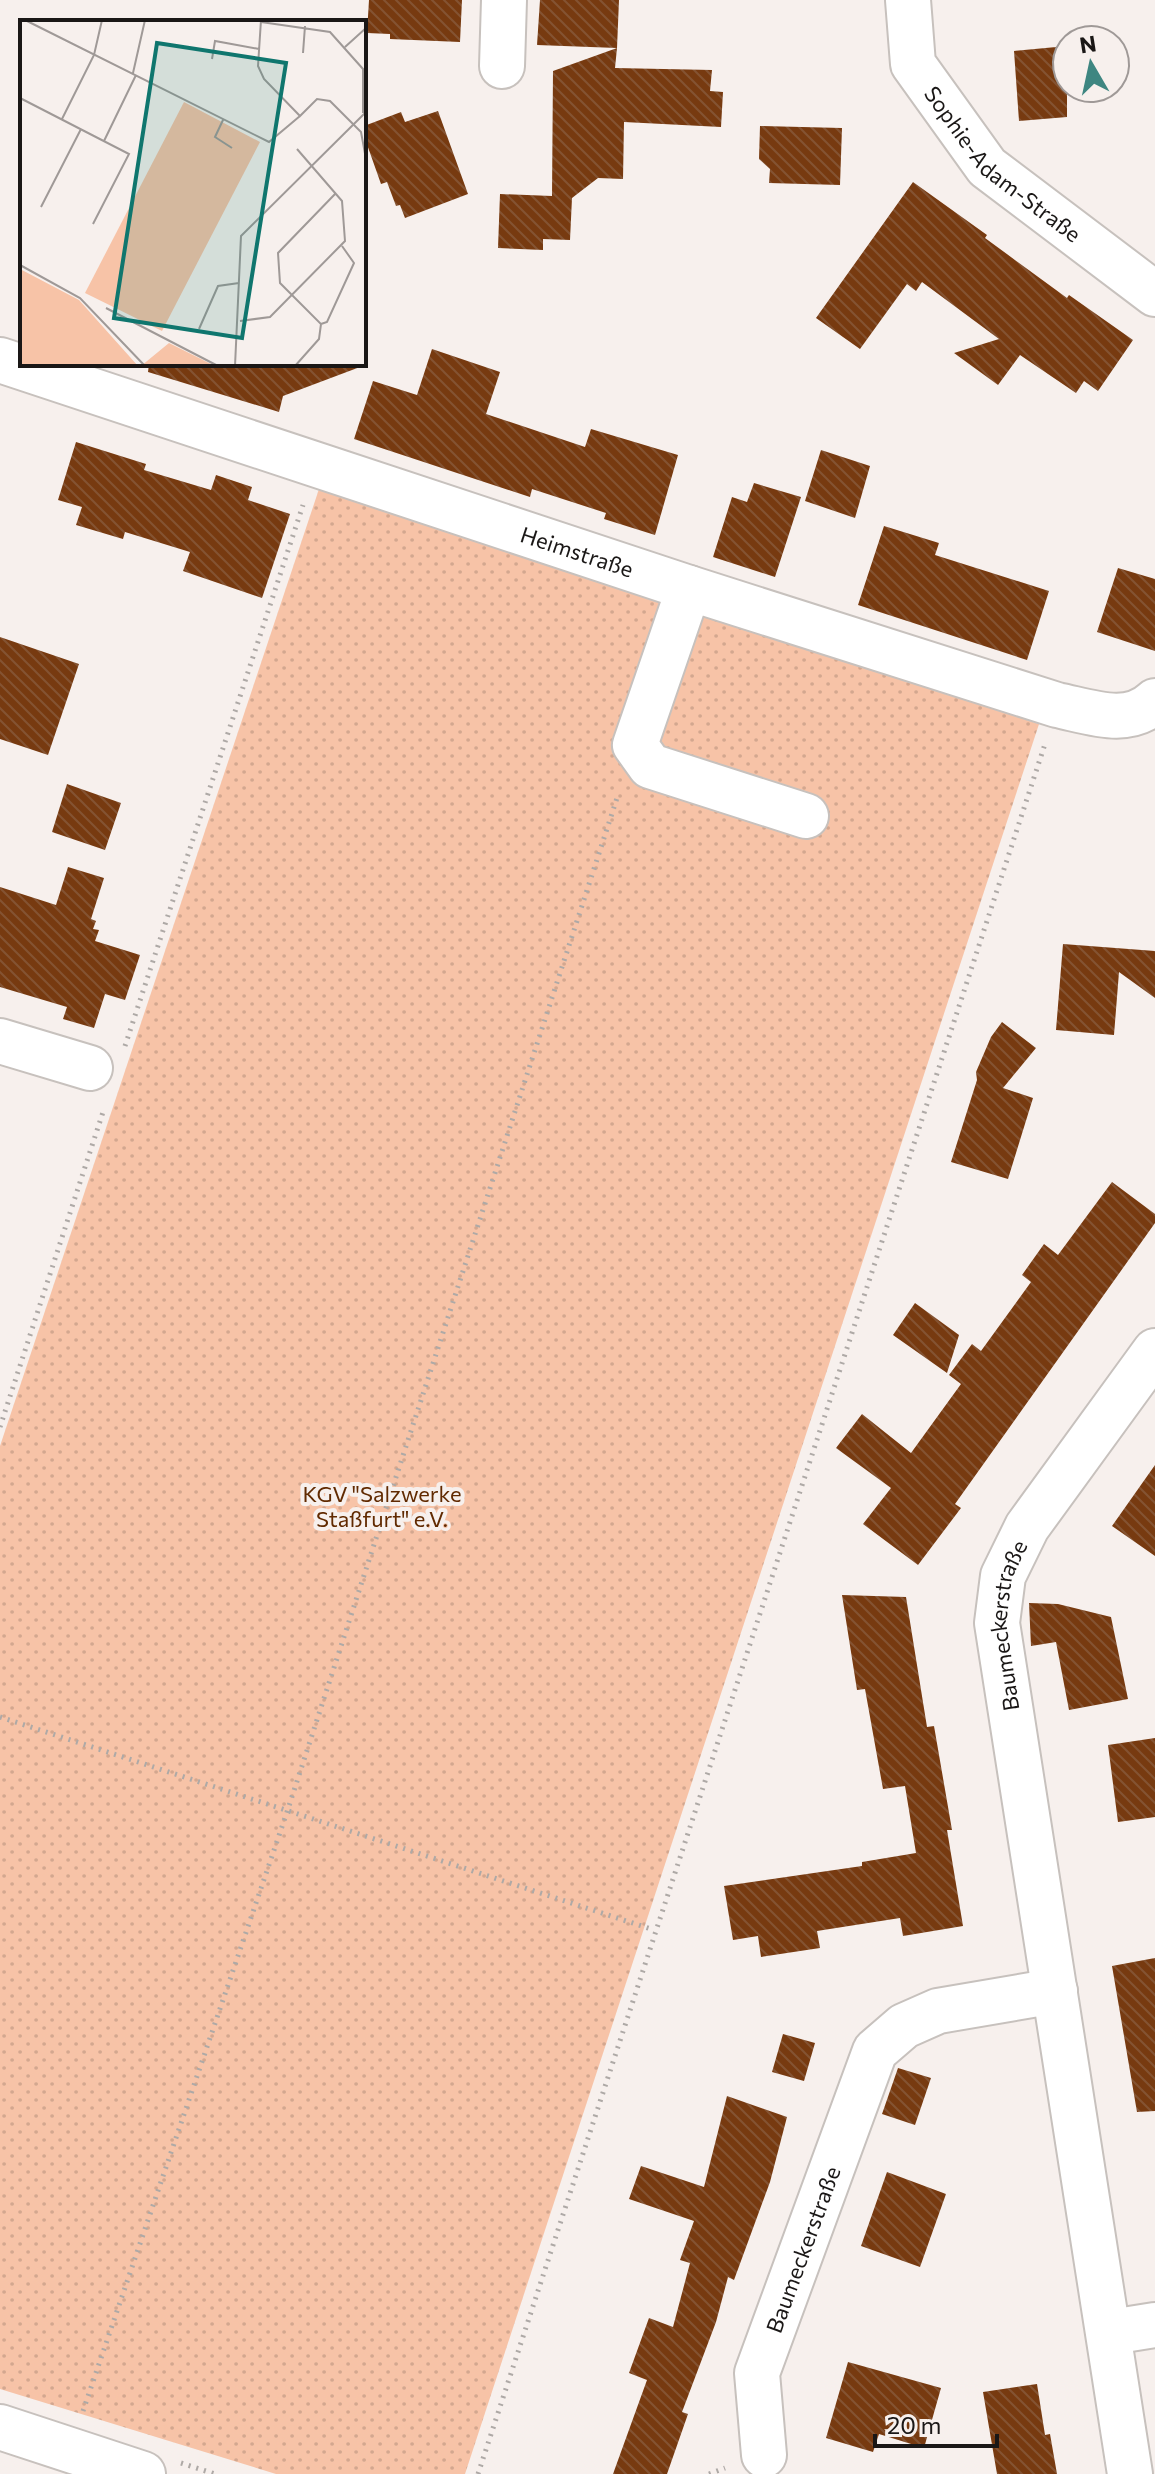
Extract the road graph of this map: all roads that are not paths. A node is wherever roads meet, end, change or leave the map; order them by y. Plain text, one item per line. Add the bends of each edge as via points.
1 (504, 0) edge
2 (908, 0) edge
3 (502, 66) dead end
4 (1155, 294) edge
5 (0, 360) edge
6 (689, 588) junction
7 (1155, 701) edge
8 (806, 816) dead end
9 (0, 1041) edge
10 (105, 1078) road end
11 (1155, 1351) edge
12 (1055, 1991) junction
13 (1155, 2325) edge
14 (1111, 2332) junction
15 (0, 2427) edge
16 (764, 2455) dead end
17 (143, 2474) edge
18 (1130, 2474) edge

1 - 3 street
2 - 4 street, Sophie-Adam-Straße via 913,64 987,167
5 - 6 street, Heimstraße
6 - 7 street, Heimstraße via 1057,705 1117,717 1143,712
6 - 8 street via 635,745 650,766
9 - 10 street
11 - 12 street, Baumeckerstraße via 1027,1527 1003,1576 997,1623
12 - 14 street, Baumeckerstraße
12 - 16 street, Baumeckerstraße via 938,2011 904,2026 875,2051 757,2373
13 - 14 street
14 - 18 street, Baumeckerstraße
15 - 17 street

